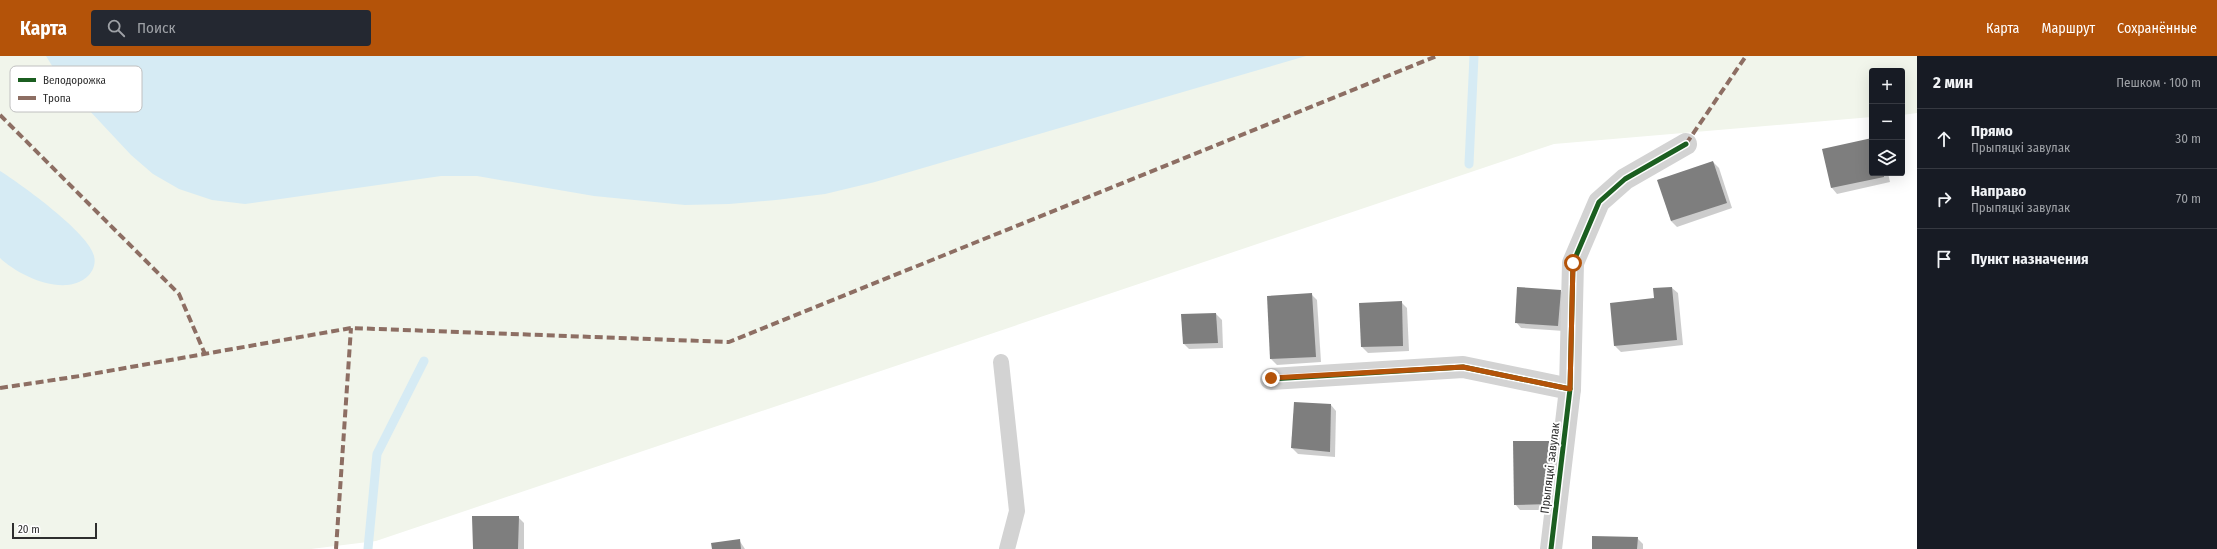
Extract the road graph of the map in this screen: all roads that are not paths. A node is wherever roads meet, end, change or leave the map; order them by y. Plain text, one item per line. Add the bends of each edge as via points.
1 (1686, 144) dead end
2 (1000, 362) dead end
3 (1271, 378) dead end
4 (1570, 389) junction
5 (1007, 549) edge
6 (1551, 549) edge

1 - 4 street, Прыпяцкі завулак via 1625,179 1599,202 1573,263
2 - 5 lane via 1017,511
3 - 4 street via 1463,367
4 - 6 street, Прыпяцкі завулак

